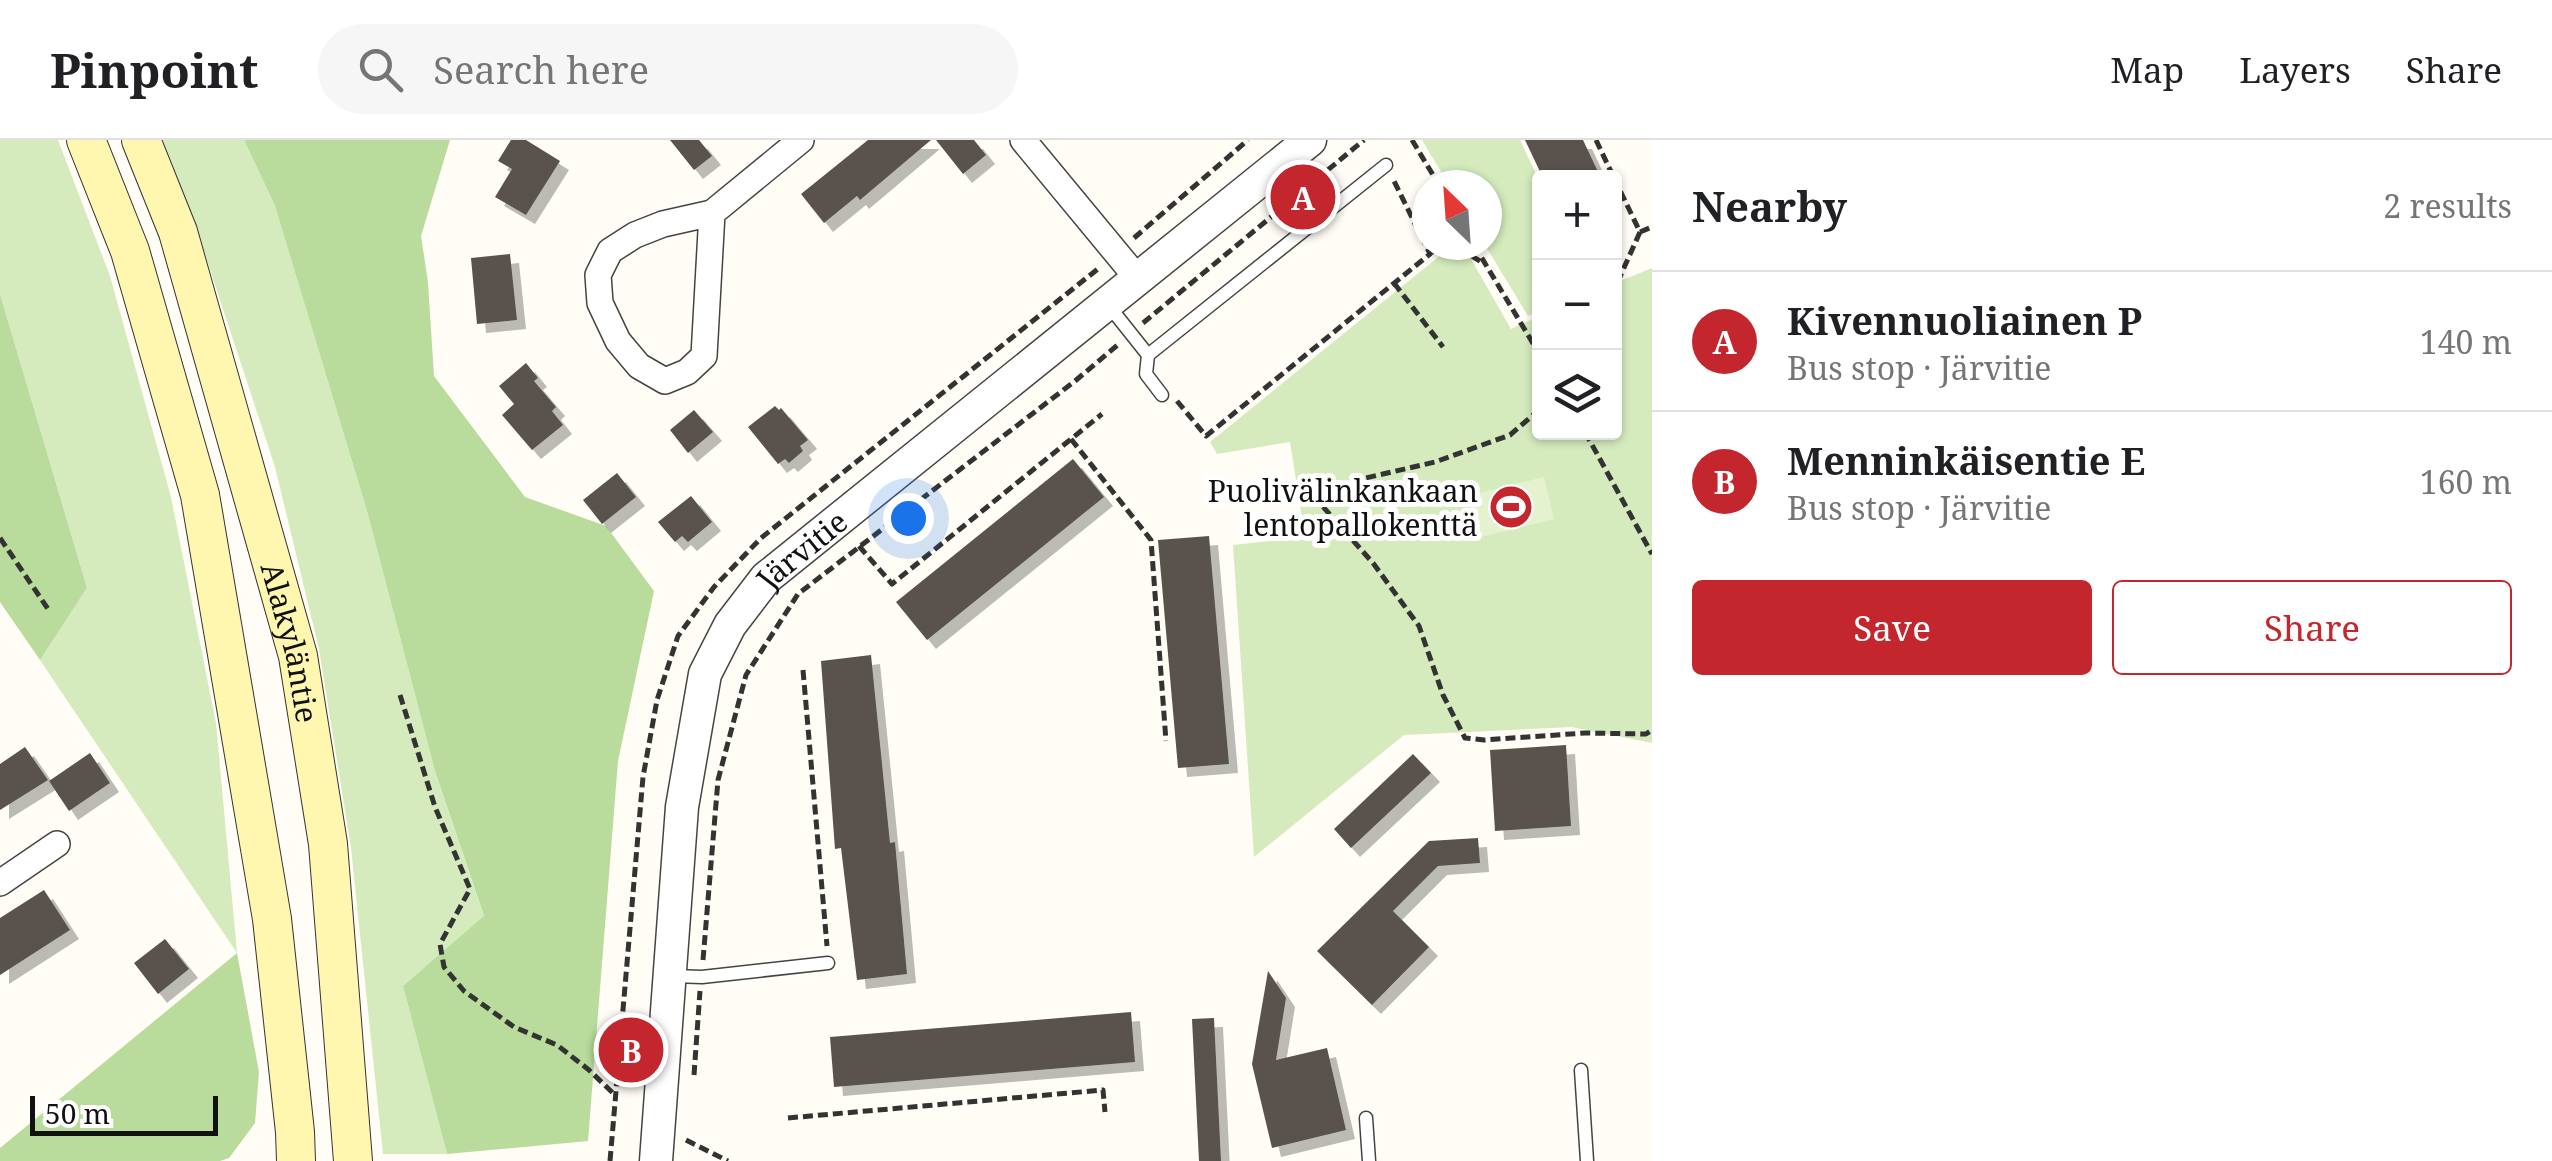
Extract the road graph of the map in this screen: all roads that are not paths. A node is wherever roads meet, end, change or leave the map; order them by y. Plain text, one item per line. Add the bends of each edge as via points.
1 (86, 140) edge
2 (141, 140) edge
3 (802, 140) edge
4 (1024, 140) edge
5 (1310, 140) edge
6 (1386, 165) road end
7 (712, 213) junction
8 (1138, 279) junction
9 (1107, 304) junction
10 (1148, 355) junction
11 (1162, 395) road end
12 (58, 844) dead end
13 (0, 882) edge
14 (828, 963) road end
15 (686, 976) junction
16 (1581, 1070) dead end
17 (1366, 1118) dead end
18 (672, 1156) edge
19 (296, 1161) edge
20 (354, 1161) edge
21 (1369, 1161) edge
22 (1587, 1161) edge

1 - 19 main road, Alakyläntie via 130,251 200,496 272,919
2 - 20 main road, Alakyläntie via 178,232 298,656 328,844
3 - 7 street
4 - 8 street
5 - 8 street, Järvitie
6 - 10 lane
7 - 7 street via 635,234 610,251 598,275 600,304 618,341 639,366 664,381 704,356
8 - 9 street, Järvitie
9 - 10 lane
9 - 15 street, Järvitie via 766,578 730,625 705,674 682,807
10 - 11 lane via 1146,374
12 - 13 street
14 - 15 lane
15 - 18 street, Järvitie
16 - 22 lane
17 - 21 lane

